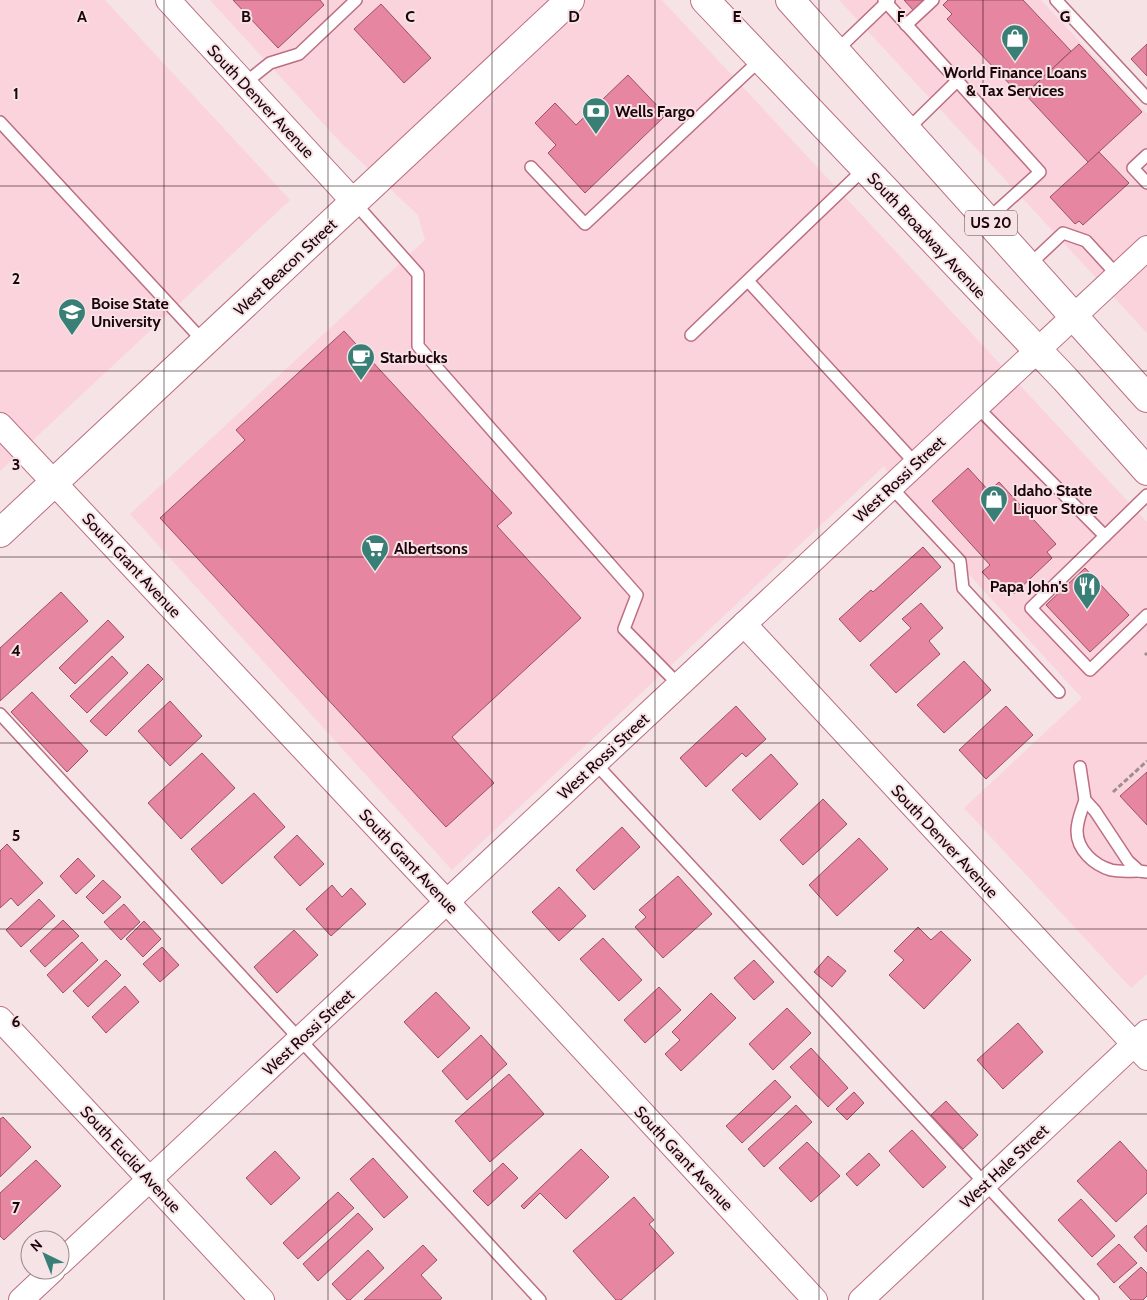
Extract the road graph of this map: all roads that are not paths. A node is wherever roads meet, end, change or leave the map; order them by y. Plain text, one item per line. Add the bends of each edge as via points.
1 (168, 0) edge
2 (356, 0) edge
3 (570, 0) edge
4 (705, 0) edge
5 (790, 0) edge
6 (933, 0) edge
7 (1056, 0) edge
8 (886, 1) edge
9 (906, 25) junction
10 (836, 51) junction
11 (761, 59) junction
12 (957, 81) junction
13 (245, 84) junction
14 (1147, 98) edge
15 (0, 122) edge
16 (906, 130) junction
17 (1147, 155) edge
18 (531, 167) dead end
19 (865, 168) junction
20 (1147, 183) edge
21 (354, 202) junction
22 (988, 220) junction
23 (1147, 248) edge
24 (1028, 266) junction
25 (1118, 276) junction
26 (748, 281) junction
27 (1074, 317) junction
28 (691, 335) dead end
29 (205, 342) junction
30 (1037, 351) junction
31 (1147, 398) edge
32 (978, 407) junction
33 (0, 425) edge
34 (916, 464) junction
35 (1147, 471) edge
36 (54, 483) junction
37 (891, 487) junction
38 (1147, 495) edge
39 (0, 534) edge
40 (1105, 536) junction
41 (1147, 615) edge
42 (744, 624) junction
43 (679, 685) junction
44 (1059, 692) dead end
45 (0, 714) edge
46 (595, 763) junction
47 (1080, 767) dead end
48 (1085, 800) junction
49 (1143, 871) edge
50 (447, 902) junction
51 (0, 1019) edge
52 (299, 1040) junction
53 (1143, 1045) edge
54 (150, 1180) junction
55 (985, 1184) junction
56 (70, 1254) edge
57 (42, 1280) edge
58 (21, 1300) edge
59 (262, 1300) edge
60 (540, 1300) edge
61 (815, 1300) edge
62 (861, 1300) edge
63 (1093, 1300) edge

1 - 13 street, South Denver Avenue
2 - 13 lane via 299,54 270,63
3 - 21 main road, West Beacon Street
4 - 11 main road, South Broadway Avenue
5 - 10 main road, US 20
6 - 9 lane
7 - 14 lane
8 - 9 lane
8 - 10 lane
9 - 12 lane
10 - 16 main road, US 20
11 - 18 lane via 585,224
11 - 19 main road, South Broadway Avenue
12 - 16 lane
12 - 22 lane via 1040,172
13 - 21 street, South Denver Avenue
15 - 29 lane
16 - 22 main road, US 20
17 - 20 lane via 1133,168
19 - 26 lane
19 - 30 main road, South Broadway Avenue
21 - 29 main road, West Beacon Street
21 - 43 lane via 418,274 418,346 637,595 624,629
22 - 24 main road, US 20
23 - 25 street, West Rossi Street
24 - 25 lane via 1063,233 1086,241
24 - 27 main road, US 20
25 - 27 street, West Rossi Street
26 - 28 lane
26 - 34 lane
27 - 30 street, West Rossi Street
27 - 31 main road, US 20
29 - 36 main road, West Beacon Street
30 - 32 street, West Rossi Street
30 - 35 main road, South Broadway Avenue
32 - 34 street, West Rossi Street
32 - 40 lane
33 - 36 street, South Grant Avenue
34 - 37 street, West Rossi Street
36 - 39 main road, West Beacon Street
36 - 50 street, South Grant Avenue
37 - 42 street, West Rossi Street
37 - 44 lane via 960,561 963,588
38 - 40 lane
40 - 41 lane via 1031,608 1090,670
42 - 43 street, West Rossi Street
42 - 53 street, South Denver Avenue
43 - 46 street, West Rossi Street
45 - 52 lane
46 - 50 street, West Rossi Street
46 - 55 lane
47 - 48 lane
48 - 49 lane via 1128,861
48 - 49 lane via 1077,831 1088,857 1110,870
50 - 52 street, West Rossi Street
50 - 61 street, South Grant Avenue
51 - 54 street, South Euclid Avenue
52 - 54 street, West Rossi Street
52 - 60 lane
53 - 55 street, West Hale Street
54 - 56 street, West Rossi Street
54 - 59 street, South Euclid Avenue
55 - 62 street, West Hale Street
55 - 63 lane
57 - 58 street

